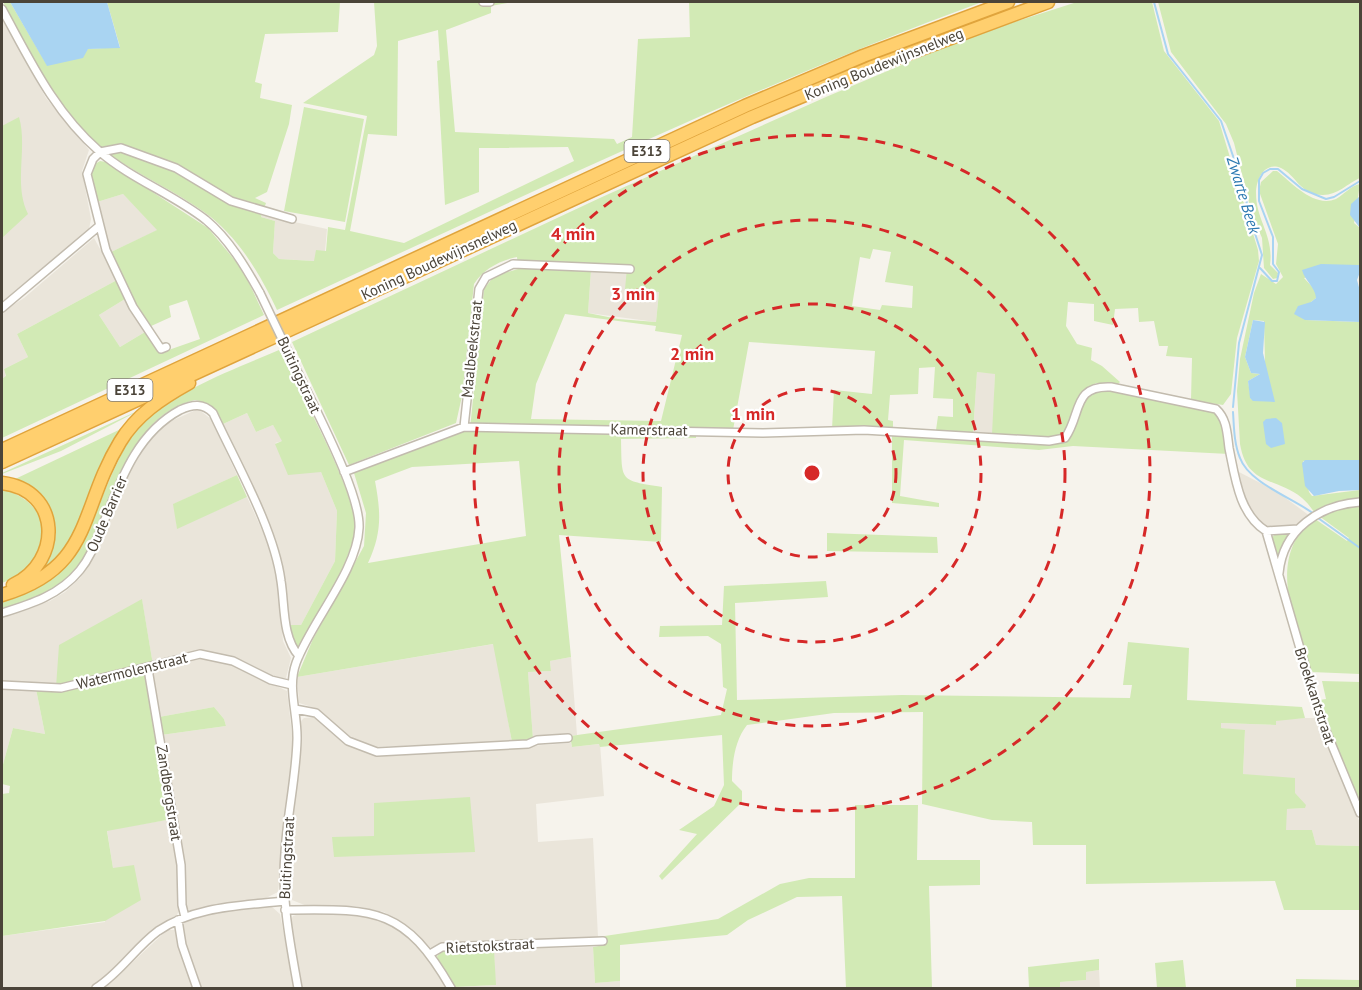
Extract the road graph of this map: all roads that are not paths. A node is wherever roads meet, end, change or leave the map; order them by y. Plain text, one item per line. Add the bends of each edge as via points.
1 (483, 2) edge
2 (490, 2) edge
3 (1008, 2) edge
4 (1048, 2) edge
5 (2, 9) edge
6 (100, 152) junction
7 (292, 219) dead end
8 (98, 227) junction
9 (630, 269) dead end
10 (2, 309) edge
11 (166, 347) dead end
12 (213, 364) junction
13 (464, 427) junction
14 (2, 450) edge
15 (2, 462) edge
16 (344, 472) junction
17 (2, 483) edge
18 (1360, 502) edge
19 (1298, 529) junction
20 (1266, 531) junction
21 (1279, 575) junction
22 (2, 590) edge
23 (2, 595) edge
24 (2, 613) edge
25 (299, 656) junction
26 (148, 669) junction
27 (2, 685) edge
28 (292, 685) junction
29 (295, 709) junction
30 (568, 738) dead end
31 (1360, 813) edge
32 (284, 901) junction
33 (285, 910) junction
34 (182, 919) junction
35 (603, 941) dead end
36 (430, 954) junction
37 (96, 988) edge
38 (197, 988) edge
39 (298, 988) edge
40 (451, 988) edge

1 - 2 street
3 - 14 highway, Koning Boudewijnsnelweg / E313 via 863,56 745,106
4 - 12 highway, Koning Boudewijnsnelweg / E313 via 752,117
5 - 6 street, Buitingstraat via 58,110
6 - 7 street via 121,148 176,168 231,201
6 - 8 street via 87,174
6 - 16 street, Buitingstraat, bridge via 207,221 234,251 260,293
8 - 10 street
8 - 11 street via 133,307 161,349
9 - 13 street, Maalbeekstraat via 513,264 486,277 479,289
12 - 15 highway, Koning Boudewijnsnelweg / E313
12 - 23 highway via 207,374 154,405 126,434 110,461 80,536 58,567 32,585
13 - 16 street, Kamerstraat
13 - 20 street, Kamerstraat via 763,433 864,430 1049,441 1065,438 1078,405 1089,391 1111,387 1216,408 1224,419 1245,510 1252,522
16 - 25 street, Buitingstraat via 357,507 357,543
17 - 22 highway via 16,486 34,498 46,517 49,533 47,550 36,570
18 - 19 street via 1344,503 1318,513
19 - 20 street
19 - 21 street via 1286,547
20 - 21 street, Broekkantstraat
21 - 31 street, Broekkantstraat via 1328,741
24 - 25 street, Oude Barrier via 38,601 69,582 91,554 125,472 144,440 175,413 202,406 213,413 272,542 281,578 289,645
25 - 28 street, Buitingstraat
26 - 27 street, Watermolenstraat via 61,688
26 - 28 street, Watermolenstraat via 203,655 233,661 271,680
26 - 34 street, Zandbergstraat via 181,865
28 - 29 street, Buitingstraat
29 - 30 street via 316,713 348,741 378,752 516,745
29 - 32 street, Buitingstraat via 297,739 284,854
32 - 33 street, Buitingstraat
32 - 34 street via 200,912
33 - 36 street, Rietstokstraat via 350,909 376,913 401,926
33 - 39 street, Buitingstraat
34 - 37 street via 157,932 118,972
34 - 38 street, Zandbergstraat via 182,945
35 - 36 street, Rietstokstraat via 442,947
36 - 40 street

